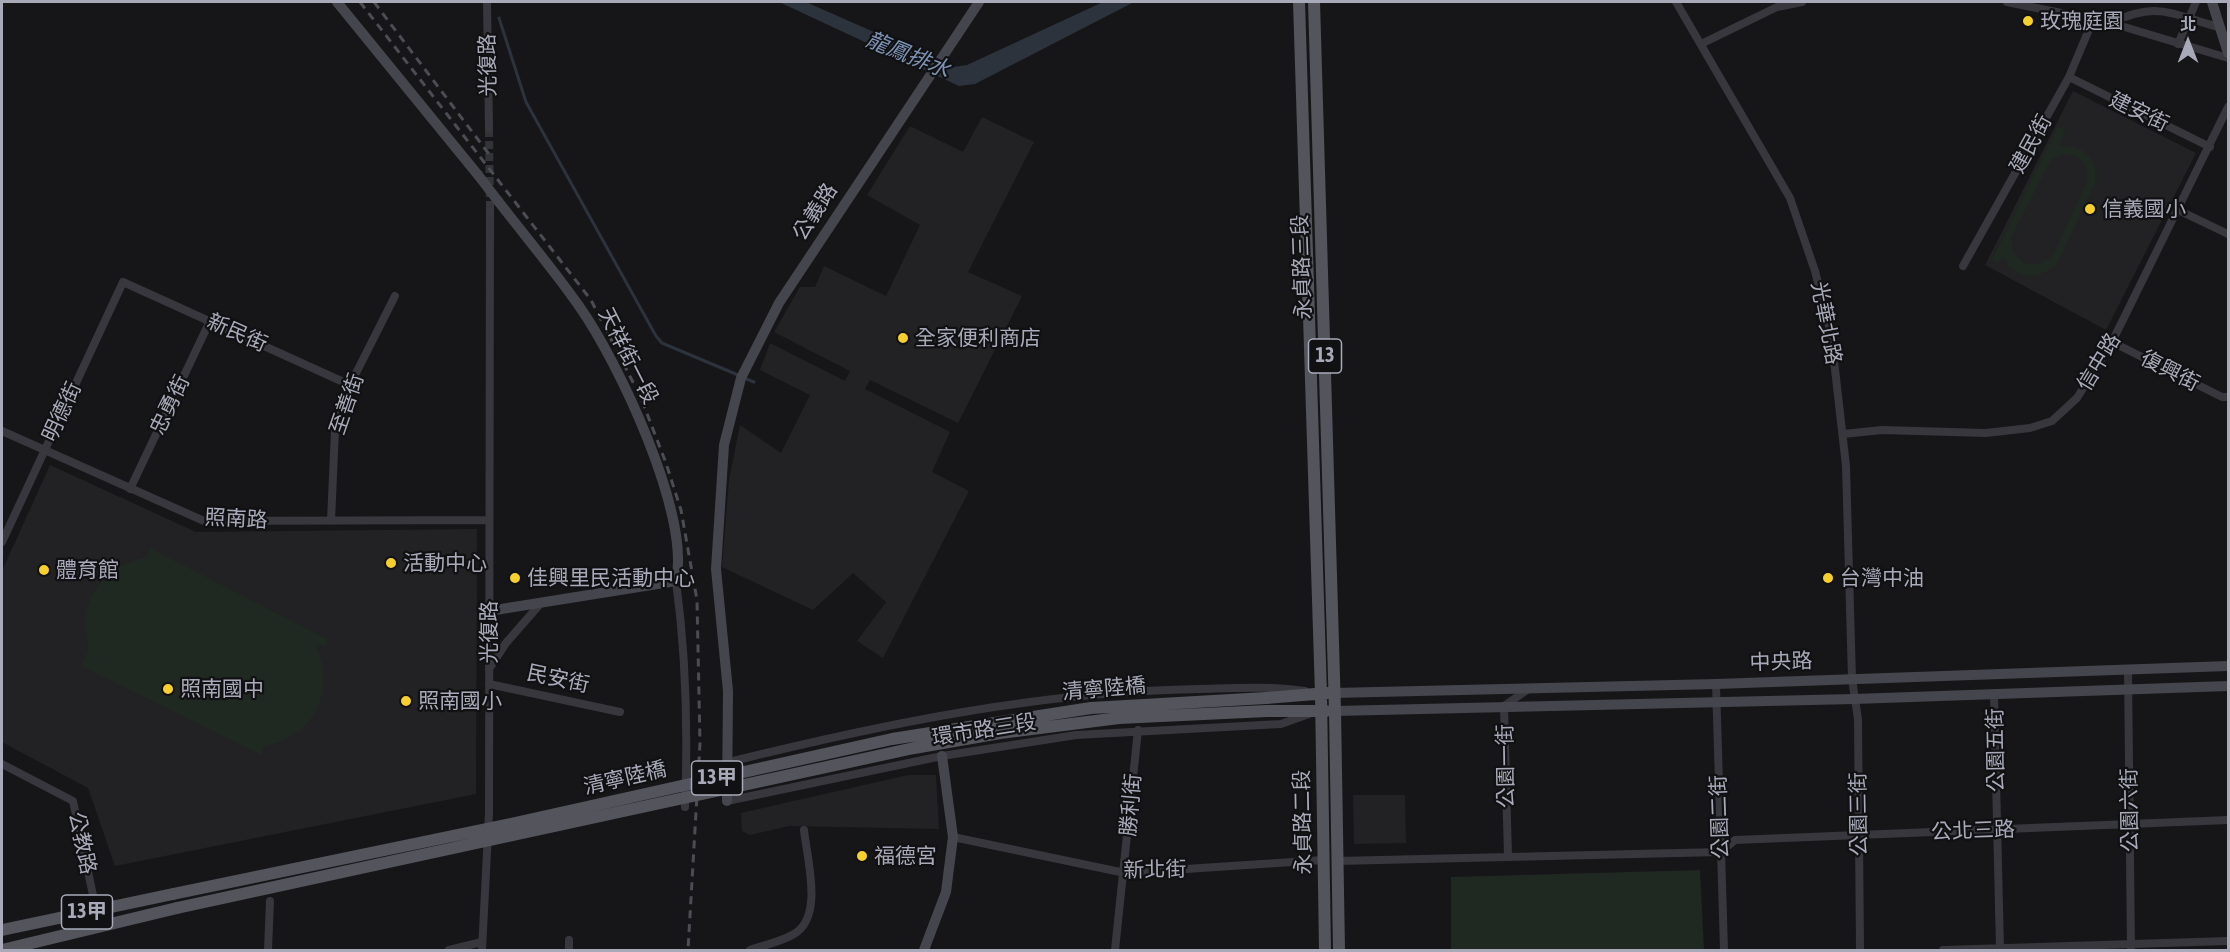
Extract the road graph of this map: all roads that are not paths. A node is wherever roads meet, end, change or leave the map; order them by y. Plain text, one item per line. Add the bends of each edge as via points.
1 (337, 2) edge
2 (487, 2) edge
3 (978, 2) edge
4 (1299, 2) edge
5 (1314, 2) edge
6 (1676, 2) edge
7 (1802, 2) edge
8 (2007, 2) edge
9 (2196, 2) edge
10 (2212, 2) edge
11 (2160, 5) edge
12 (2188, 19) junction
13 (2093, 20) junction
14 (2111, 24) junction
15 (2219, 27) junction
16 (1701, 44) junction
17 (2178, 44) junction
18 (2229, 53) edge
19 (2229, 58) edge
20 (2068, 77) junction
21 (2229, 107) edge
22 (489, 129) tunnel mouth
23 (2210, 147) junction
24 (494, 203) junction
25 (2178, 210) junction
26 (2229, 234) edge
27 (1963, 266) dead end
28 (123, 282) joint
29 (395, 296) dead end
30 (210, 321) junction
31 (2112, 342) junction
32 (350, 385) junction
33 (2229, 398) edge
34 (2, 431) edge
35 (1843, 434) junction
36 (44, 450) junction
37 (130, 489) junction
38 (331, 520) junction
39 (489, 520) junction
40 (2, 542) edge
41 (676, 581) junction
42 (541, 603) junction
43 (489, 611) junction
44 (2229, 666) edge
45 (489, 669) junction
46 (2128, 669) junction
47 (1852, 679) junction
48 (489, 684) junction
49 (1716, 684) junction
50 (2229, 686) edge
51 (1530, 688) junction
52 (2127, 690) junction
53 (1334, 693) junction
54 (1994, 693) junction
55 (1321, 694) junction
56 (1854, 699) junction
57 (1716, 702) junction
58 (1267, 704) junction
59 (1504, 706) junction
60 (1321, 710) junction
61 (978, 711) junction
62 (1335, 711) junction
63 (620, 712) dead end
64 (1138, 730) junction
65 (986, 749) junction
66 (942, 756) junction
67 (729, 762) junction
68 (2, 764) edge
69 (727, 801) joint
70 (685, 807) dead end
71 (2229, 819) edge
72 (2131, 825) junction
73 (804, 830) dead end
74 (1998, 830) junction
75 (1860, 835) junction
76 (953, 837) junction
77 (1721, 852) junction
78 (1508, 857) junction
79 (1323, 860) junction
80 (1337, 861) junction
81 (1125, 873) junction
82 (270, 900) dead end
83 (96, 910) junction
84 (100, 928) junction
85 (2, 930) edge
86 (569, 940) dead end
87 (2229, 941) edge
88 (482, 946) edge
89 (2131, 947) edge
90 (2000, 949) edge
91 (2, 950) edge
92 (268, 951) edge
93 (449, 951) edge
94 (569, 951) edge
95 (750, 951) edge
96 (924, 951) edge
97 (1115, 951) edge
98 (1325, 951) edge
99 (1340, 951) edge
100 (1724, 951) edge
101 (1860, 951) edge
102 (1943, 951) edge

1 - 24 street, 天祥街一段, bridge via 478,175
2 - 22 street, 光復路
3 - 67 street, 公義路 via 779,303 739,385 723,454 717,584 727,674
4 - 55 main road, 永貞路三段 / 13
5 - 53 main road, 永貞路三段 / 13
6 - 16 street, 光華北路
7 - 16 street via 1777,7
8 - 13 street
9 - 12 street
10 - 15 street
11 - 12 street
11 - 14 street
12 - 15 street
12 - 17 street
13 - 14 street
13 - 20 street, 建民街
14 - 17 street
15 - 18 street
16 - 35 street, 光華北路 via 1790,198 1831,334
17 - 19 street
20 - 23 street, 建安街
20 - 27 street, 建民街
21 - 23 street, 信中路
23 - 25 street, 信中路
24 - 39 street, 光復路
24 - 41 street, 天祥街一段 via 580,307 638,417 665,487 678,550
25 - 26 street
25 - 31 street, 信中路
28 - 30 street, 新民街
28 - 36 street, 明德街
29 - 32 street, 至善街
30 - 32 street, 新民街
30 - 37 street, 忠勇街
31 - 33 street, 復興街
31 - 35 street, 信中路 via 2077,398 2052,421 1986,433 1882,430
32 - 38 street, 至善街 via 335,430
34 - 36 street, 照南路
35 - 47 street, 光華北路
36 - 37 street, 照南路
36 - 40 street, 明德街
37 - 38 street, 照南路 via 204,521
38 - 39 street, 照南路
39 - 43 street, 光復路
41 - 42 street
41 - 70 street, 天祥街一段 via 681,617
42 - 43 street
42 - 45 street
43 - 45 street, 光復路
44 - 46 street, 中央路
45 - 48 street, 光復路
46 - 47 street, 中央路
46 - 52 street, 公園六街
47 - 49 street, 中央路
47 - 56 street, 公園三街
48 - 63 street, 民安街
48 - 88 street, 光復路 via 489,813
49 - 51 street, 中央路
49 - 57 street, 公園二街
50 - 52 street, 中央路
51 - 53 street, 中央路
51 - 59 street, 公園一街
52 - 54 street, 中央路
52 - 72 street, 公園六街
53 - 55 main road, 13甲
53 - 62 main road, 永貞路三段 / 13
54 - 56 street, 中央路
54 - 74 street, 公園五街
55 - 58 main road, 13甲
55 - 60 main road, 永貞路二段 / 13
55 - 61 street, 環市路三段 via 1271,686 1169,689
56 - 57 street, 中央路
56 - 75 street, 公園三街 via 1858,719
57 - 59 street, 中央路
57 - 77 street, 公園二街
58 - 60 main road, 13甲
58 - 83 main road, 清寧陸橋 / 13甲, bridge via 1091,708 892,739
58 - 84 main road, 清寧陸橋 / 13甲, bridge via 1119,718 936,744
59 - 62 street, 中央路
59 - 78 street, 公園一街
60 - 62 main road, 13甲
60 - 64 street, 環市路三段 via 1281,724
60 - 79 main road, 永貞路二段 / 13
61 - 65 street
61 - 67 street, 環市路三段 via 831,737
62 - 80 main road, 永貞路二段 / 13
64 - 65 street, 環市路三段
64 - 81 street, 勝利街
65 - 66 street, 環市路三段
66 - 69 street, 環市路三段
66 - 76 street
67 - 69 street
68 - 83 street, 公教路 via 73,801
71 - 72 street, 公北三路
72 - 74 street, 公北三路
72 - 89 street, 公園六街
73 - 95 street via 812,906 808,922 795,934
74 - 75 street, 公北三路
74 - 90 street, 公園五街
75 - 77 street, 公北三路 via 1735,840
75 - 101 street, 公園三街
76 - 81 street, 新北街
76 - 96 street via 946,892
77 - 78 street
77 - 100 street, 公園二街
78 - 80 street
79 - 81 street, 新北街
79 - 98 main road, 永貞路二段 / 13
80 - 99 main road, 永貞路二段 / 13
81 - 97 street, 勝利街
82 - 92 street
83 - 84 street, 公教路
83 - 85 main road, 13甲
84 - 91 main road, 13甲
86 - 94 street
87 - 89 street
88 - 93 street
89 - 90 street
90 - 102 street

